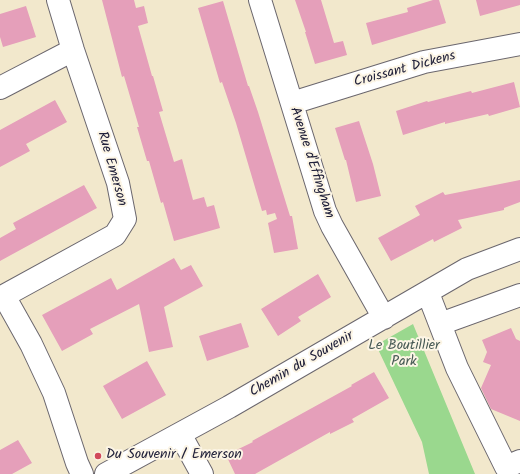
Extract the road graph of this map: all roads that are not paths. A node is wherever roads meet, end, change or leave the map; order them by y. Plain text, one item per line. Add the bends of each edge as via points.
1 (58, 0) edge
2 (260, 0) edge
3 (520, 44) edge
4 (73, 50) junction
5 (0, 88) edge
6 (292, 103) junction
7 (519, 254) edge
8 (428, 292) junction
9 (520, 295) edge
10 (2, 297) edge
11 (384, 318) junction
12 (440, 324) junction
13 (180, 434) junction
14 (520, 460) edge
15 (82, 474) edge
16 (106, 474) edge
17 (202, 474) edge

1 - 4 street, Rue Emerson
2 - 6 street, Avenue d'Effingham
3 - 6 street, Croissant Dickens via 424,62
4 - 5 street
4 - 10 street, Rue Emerson via 118,183 125,220 115,235
6 - 11 street, Avenue d'Effingham via 328,219
7 - 8 street, Chemin du Souvenir via 467,269
8 - 11 street, Chemin du Souvenir
8 - 12 street
9 - 12 street
10 - 15 street, Rue Emerson via 31,344 54,393
11 - 13 street, Chemin du Souvenir
12 - 14 street via 457,368 506,467
13 - 16 street, Chemin du Souvenir
13 - 17 street

